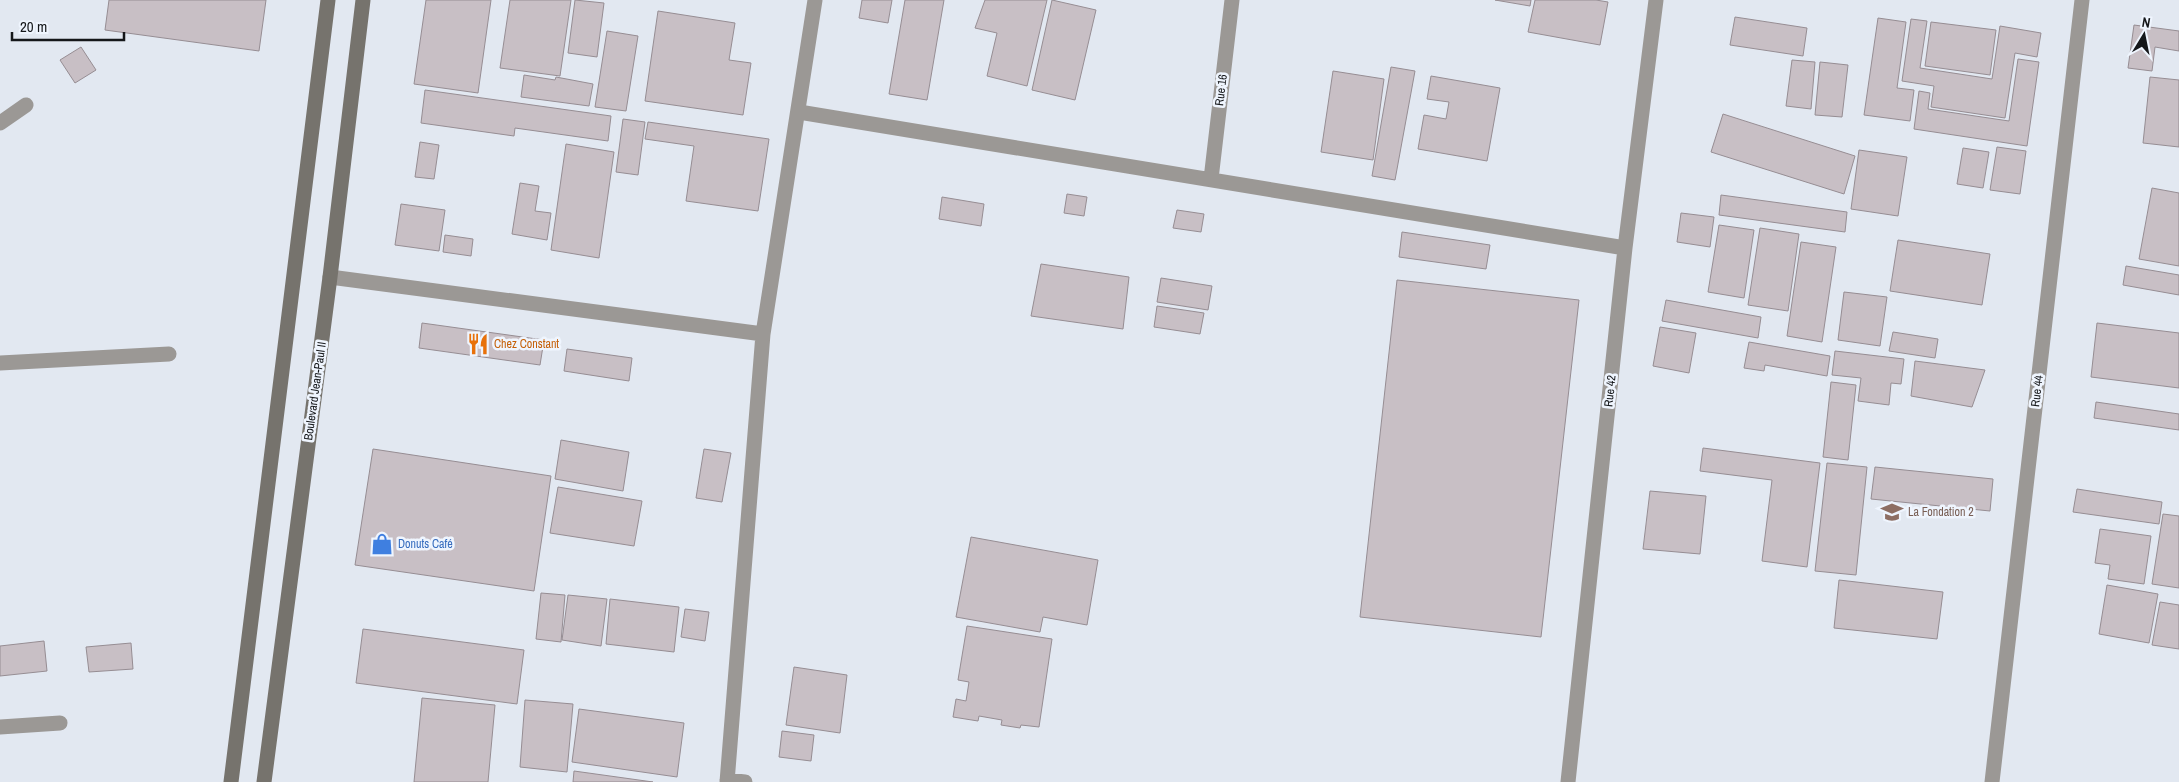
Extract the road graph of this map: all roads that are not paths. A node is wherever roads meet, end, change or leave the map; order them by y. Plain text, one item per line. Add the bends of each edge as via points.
1 (328, 0) edge
2 (363, 0) edge
3 (815, 0) edge
4 (1232, 0) edge
5 (1656, 0) edge
6 (2082, 0) edge
7 (26, 106) dead end
8 (799, 112) junction
9 (0, 124) edge
10 (1211, 179) junction
11 (1625, 248) junction
12 (330, 277) junction
13 (763, 334) junction
14 (169, 354) dead end
15 (0, 363) edge
16 (60, 723) dead end
17 (0, 727) edge
18 (727, 781) edge
19 (232, 782) edge
20 (264, 782) edge
21 (745, 782) edge
22 (1568, 782) edge
23 (1992, 782) edge

1 - 19 main road
2 - 12 main road, Boulevard Jean-Paul II
3 - 8 street
4 - 10 street, Rue 16
5 - 11 street, Rue 42
6 - 23 street, Rue 44
7 - 9 street
8 - 10 street
8 - 13 street
10 - 11 street
11 - 22 street, Rue 42
12 - 13 street
12 - 20 main road, Boulevard Jean-Paul II
13 - 18 street
14 - 15 street
16 - 17 street
18 - 21 street

